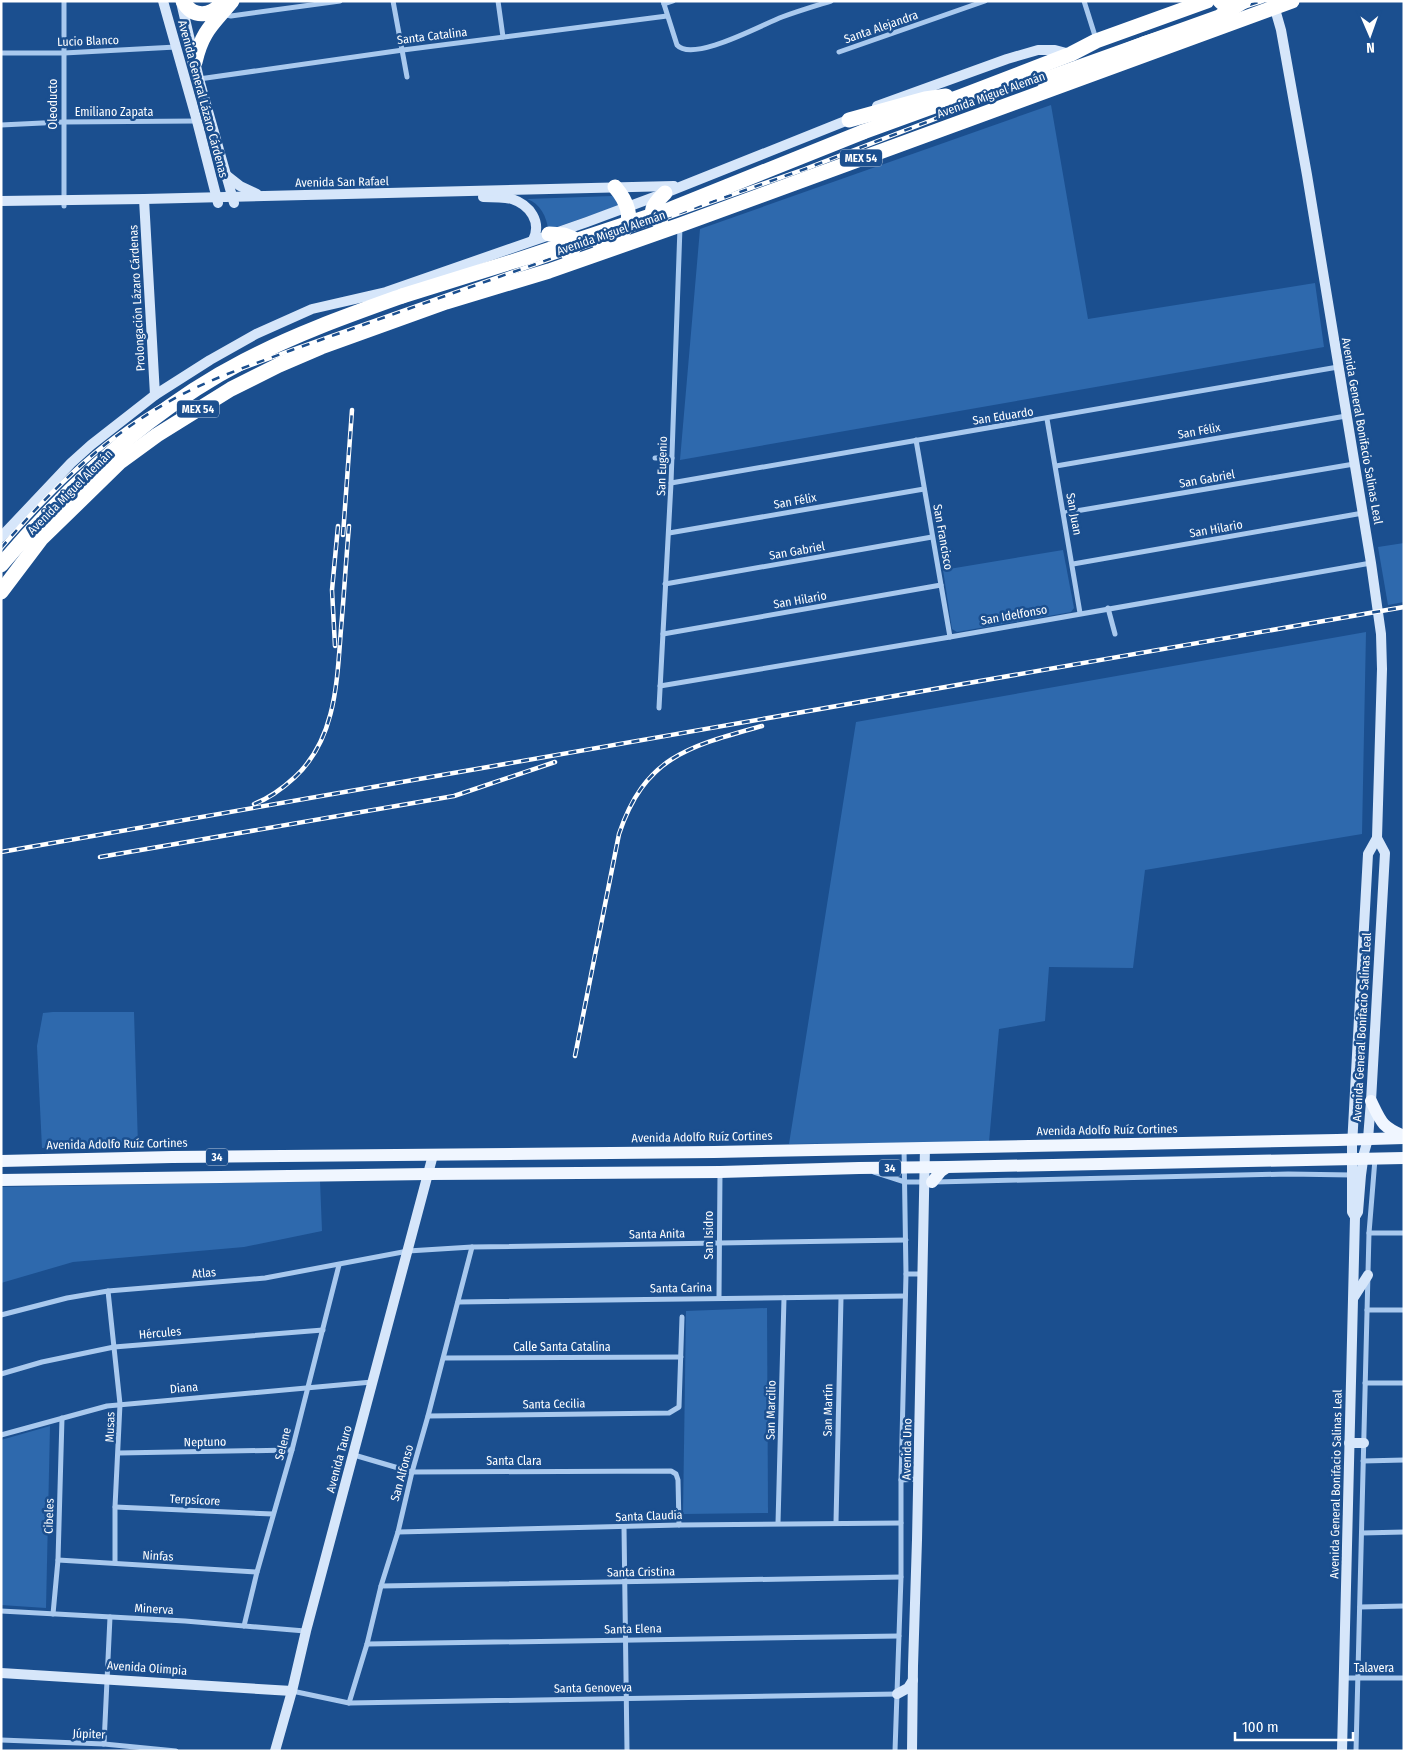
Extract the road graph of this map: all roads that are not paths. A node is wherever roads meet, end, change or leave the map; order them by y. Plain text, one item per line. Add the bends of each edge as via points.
1 (64, 1) edge
2 (163, 1) edge
3 (182, 1) edge
4 (340, 1) edge
5 (393, 1) edge
6 (498, 1) edge
7 (673, 1) edge
8 (831, 1) edge
9 (985, 1) edge
10 (1084, 1) edge
11 (1207, 1) edge
12 (1220, 1) edge
13 (1244, 1) edge
14 (663, 3) edge
15 (1281, 3) edge
16 (226, 4) edge
17 (1176, 7) edge
18 (242, 15) junction
19 (668, 16) junction
20 (1218, 28) junction
21 (503, 37) junction
22 (1096, 41) junction
23 (176, 47) junction
24 (402, 50) junction
25 (839, 52) dead end
26 (1, 53) edge
27 (64, 53) junction
28 (1071, 54) junction
29 (195, 62) junction
30 (407, 77) dead end
31 (200, 79) junction
32 (962, 96) junction
33 (849, 120) junction
34 (197, 121) junction
35 (961, 121) junction
36 (63, 122) junction
37 (1, 125) edge
38 (226, 175) junction
39 (212, 181) junction
40 (683, 186) junction
41 (615, 187) junction
42 (665, 193) junction
43 (263, 196) junction
44 (192, 198) junction
45 (234, 200) junction
46 (1, 201) edge
47 (217, 201) junction
48 (144, 202) junction
49 (64, 203) junction
50 (628, 207) junction
51 (1, 208) edge
52 (680, 225) junction
53 (549, 234) junction
54 (533, 240) junction
55 (570, 254) junction
56 (386, 292) junction
57 (446, 302) junction
58 (340, 318) junction
59 (1338, 367) junction
60 (155, 395) junction
61 (1346, 416) junction
62 (1047, 419) junction
63 (916, 440) junction
64 (656, 458) dead end
65 (672, 458) junction
66 (1354, 464) junction
67 (1056, 466) junction
68 (671, 483) junction
69 (924, 488) junction
70 (1064, 513) junction
71 (1363, 513) junction
72 (669, 533) junction
73 (1, 537) edge
74 (932, 537) junction
75 (1371, 562) junction
76 (1073, 564) junction
77 (1, 565) edge
78 (666, 584) junction
79 (941, 585) junction
80 (2, 591) edge
81 (1108, 608) junction
82 (1080, 613) junction
83 (663, 634) junction
84 (1115, 634) dead end
85 (950, 637) junction
86 (660, 686) junction
87 (659, 708) dead end
88 (1377, 838) junction
89 (1371, 1102) junction
90 (1404, 1137) edge
91 (1368, 1139) junction
92 (1352, 1140) junction
93 (904, 1147) junction
94 (925, 1147) junction
95 (433, 1155) junction
96 (1404, 1158) edge
97 (1363, 1159) junction
98 (1, 1161) edge
99 (1288, 1161) junction
100 (947, 1167) junction
101 (860, 1168) junction
102 (904, 1168) junction
103 (924, 1168) junction
104 (720, 1172) junction
105 (428, 1174) junction
106 (1288, 1174) junction
107 (1356, 1175) junction
108 (1, 1180) edge
109 (905, 1182) junction
110 (928, 1182) junction
111 (1369, 1233) junction
112 (1404, 1233) edge
113 (906, 1240) junction
114 (719, 1244) junction
115 (472, 1247) junction
116 (408, 1251) junction
117 (339, 1265) junction
118 (906, 1274) junction
119 (923, 1274) junction
120 (1368, 1275) junction
121 (108, 1291) junction
122 (905, 1296) junction
123 (719, 1298) junction
124 (784, 1298) junction
125 (841, 1298) junction
126 (1354, 1298) junction
127 (458, 1302) junction
128 (1367, 1310) junction
129 (1404, 1310) edge
130 (1, 1315) edge
131 (682, 1317) dead end
132 (323, 1330) junction
133 (114, 1347) junction
134 (681, 1357) junction
135 (444, 1358) junction
136 (1, 1374) edge
137 (372, 1382) junction
138 (1364, 1383) junction
139 (1404, 1383) edge
140 (307, 1388) junction
141 (120, 1404) junction
142 (428, 1416) junction
143 (62, 1418) junction
144 (1, 1435) edge
145 (1349, 1443) junction
146 (1364, 1443) junction
147 (292, 1450) junction
148 (119, 1453) junction
149 (354, 1455) junction
150 (1404, 1460) edge
151 (1363, 1461) junction
152 (412, 1472) junction
153 (918, 1479) junction
154 (900, 1480) junction
155 (115, 1507) junction
156 (274, 1514) junction
157 (836, 1522) junction
158 (778, 1523) junction
159 (900, 1523) junction
160 (679, 1525) junction
161 (624, 1527) junction
162 (398, 1532) junction
163 (1404, 1532) edge
164 (1362, 1533) junction
165 (58, 1560) junction
166 (115, 1564) junction
167 (257, 1572) junction
168 (901, 1577) junction
169 (626, 1583) junction
170 (381, 1586) junction
171 (1404, 1606) edge
172 (1360, 1607) junction
173 (1, 1611) edge
174 (53, 1614) junction
175 (110, 1617) junction
176 (244, 1626) junction
177 (306, 1631) junction
178 (899, 1636) junction
179 (626, 1639) junction
180 (367, 1644) junction
181 (1, 1673) edge
182 (106, 1678) junction
183 (1344, 1678) junction
184 (1358, 1678) junction
185 (1404, 1678) edge
186 (912, 1680) junction
187 (292, 1691) junction
188 (896, 1694) junction
189 (626, 1697) junction
190 (349, 1703) junction
191 (912, 1703) junction
192 (1, 1740) edge
193 (33, 1742) junction
194 (104, 1744) junction
195 (32, 1751) edge
196 (176, 1751) edge
197 (274, 1751) edge
198 (627, 1751) edge
199 (895, 1751) edge
200 (912, 1751) edge
201 (1342, 1751) edge
202 (1356, 1751) edge

1 - 27 street, Oleoducto
2 - 23 street, Avenida General Lázaro Cárdenas
3 - 16 highway via 198,14
3 - 29 street, Avenida General Lázaro Cárdenas
4 - 18 street
5 - 24 street
6 - 21 street
7 - 14 street
8 - 19 street via 784,16 710,47 690,50 677,45
9 - 25 street, Santa Alejandra
10 - 22 street
11 - 17 highway, Avenida Miguel Alemán / MEX 54
12 - 20 highway via 1228,14 1224,24
13 - 35 highway, bridge via 1219,17 1043,80
14 - 19 street
15 - 20 highway, Avenida Miguel Alemán / MEX 54
15 - 59 street, Avenida General Bonifacio Salinas Leal via 1282,30
16 - 18 street
16 - 18 street via 227,16
16 - 29 highway via 205,32
17 - 22 highway, Avenida Miguel Alemán / MEX 54
19 - 21 street, Santa Catalina
20 - 35 highway, Avenida Miguel Alemán / MEX 54
21 - 24 street, Santa Catalina
22 - 28 highway, Avenida Miguel Alemán / MEX 54
23 - 27 street, Lucio Blanco
23 - 34 street, Avenida General Lázaro Cárdenas
24 - 30 street
24 - 31 street, Santa Catalina
26 - 27 street, Lucio Blanco
27 - 36 street, Oleoducto
28 - 32 highway, Avenida Miguel Alemán / MEX 54
28 - 33 street, Avenida Miguel Alemán via 1045,50 1007,59 890,101
29 - 31 street, Avenida General Lázaro Cárdenas
31 - 38 street, Avenida General Lázaro Cárdenas
32 - 33 highway via 934,96
32 - 58 highway, Avenida Miguel Alemán / MEX 54, bridge via 672,208
33 - 40 street, Avenida Miguel Alemán
34 - 36 street, Emiliano Zapata
34 - 39 street, Avenida General Lázaro Cárdenas
35 - 52 highway, Avenida Miguel Alemán / MEX 54
36 - 37 street, Emiliano Zapata
36 - 49 street, Oleoducto
38 - 43 street via 248,191
38 - 45 street, Avenida General Lázaro Cárdenas
39 - 44 street
39 - 47 street, Avenida General Lázaro Cárdenas
40 - 41 street, Avenida San Rafael
40 - 42 street, Avenida Miguel Alemán
41 - 43 street, Avenida San Rafael
41 - 50 highway
42 - 50 street, Avenida Miguel Alemán
42 - 52 highway via 653,205 653,216 665,225
43 - 45 street, Avenida San Rafael
44 - 47 street, Avenida San Rafael
44 - 48 street, Avenida San Rafael
45 - 47 street, Avenida San Rafael
45 - 54 street, Avenida San Rafael via 508,199 524,206 534,217 537,228
46 - 49 street, Avenida San Rafael
47 - 48 street, Avenida San Rafael
48 - 49 street, Avenida San Rafael
48 - 60 street, Prolongación Lázaro Cárdenas
49 - 51 street, Avenida San Rafael
50 - 53 street, Avenida Miguel Alemán
50 - 55 highway via 628,221 622,232
52 - 57 highway, Avenida Miguel Alemán / MEX 54 via 549,271
52 - 65 street, San Eugenio
53 - 54 street, Avenida Miguel Alemán
53 - 55 highway via 572,238 574,247
54 - 56 street, Avenida Miguel Alemán
55 - 57 highway
56 - 58 highway
56 - 60 street, Avenida Miguel Alemán via 298,315 232,348
57 - 80 highway, Avenida Miguel Alemán / MEX 54 via 280,365 231,389 157,434 120,462 41,539
58 - 77 highway, Avenida Miguel Alemán / MEX 54 via 244,361 176,402 92,468
59 - 61 street, Avenida General Bonifacio Salinas Leal
59 - 62 street, San Eduardo
60 - 73 street, Avenida Miguel Alemán via 80,454
61 - 66 street, Avenida General Bonifacio Salinas Leal
61 - 67 street, San Félix
62 - 63 street, San Eduardo
62 - 67 street, San Juan
63 - 68 street, San Eduardo
63 - 69 street, San Francisco
64 - 65 street
65 - 68 street, San Eugenio
66 - 70 street, San Gabriel
66 - 71 street, Avenida General Bonifacio Salinas Leal
67 - 70 street, San Juan
68 - 72 street, San Eugenio
69 - 72 street, San Félix
69 - 74 street, San Francisco
70 - 76 street, San Juan
71 - 75 street, Avenida General Bonifacio Salinas Leal
71 - 76 street, San Hilario
72 - 78 street, San Eugenio
74 - 78 street, San Gabriel
74 - 79 street, San Francisco
75 - 81 street, San Idelfonso
75 - 88 street, Avenida General Bonifacio Salinas Leal via 1382,646
76 - 82 street, San Juan
78 - 83 street, San Eugenio
79 - 83 street, San Hilario
79 - 85 street, San Francisco
81 - 82 street, San Idelfonso
81 - 84 street
82 - 85 street, San Idelfonso
83 - 86 street, San Eugenio
85 - 86 street, San Idelfonso
86 - 87 street, San Eugenio
88 - 89 street, Avenida General Bonifacio Salinas Leal via 1385,853
88 - 92 street, Avenida General Bonifacio Salinas Leal via 1368,854
89 - 90 main road via 1385,1127
89 - 91 street, Avenida General Bonifacio Salinas Leal
90 - 91 main road, Avenida Adolfo Ruíz Cortines / 34
91 - 92 main road, Avenida Adolfo Ruíz Cortines / 34
91 - 97 street, Avenida General Bonifacio Salinas Leal
92 - 94 main road, Avenida Adolfo Ruíz Cortines / 34
92 - 97 street, Avenida General Bonifacio Salinas Leal
93 - 94 main road, Avenida Adolfo Ruíz Cortines / 34
93 - 95 main road, Avenida Adolfo Ruíz Cortines / 34
93 - 102 street, Avenida Uno
94 - 103 street, Avenida Uno
95 - 98 main road, Avenida Adolfo Ruíz Cortines / 34
95 - 105 street, Avenida Tauro
96 - 97 main road, 34
97 - 99 main road, 34
97 - 107 street, Avenida General Bonifacio Salinas Leal
97 - 111 street
99 - 100 main road, 34
99 - 106 main road
100 - 103 main road, 34
100 - 110 main road
101 - 102 main road, 34
101 - 104 main road, 34
101 - 109 street
102 - 103 main road, 34
102 - 109 street, Avenida Uno
103 - 110 street, Avenida Uno
104 - 105 main road, 34
104 - 114 street, San Isidro
105 - 108 main road, 34
105 - 116 street, Avenida Tauro
106 - 107 street
106 - 110 street
107 - 126 street, Avenida General Bonifacio Salinas Leal via 1358,1212 1355,1217
109 - 110 street
109 - 113 street, Avenida Uno
110 - 119 street, Avenida Uno
111 - 112 street
111 - 120 street
113 - 114 street, Santa Anita
113 - 118 street, Avenida Uno
114 - 115 street, Santa Anita
114 - 123 street, San Isidro
115 - 116 street, Santa Anita
115 - 127 street, San Alfonso
116 - 117 street, Atlas
116 - 137 street, Avenida Tauro
117 - 121 street, Atlas via 265,1278
117 - 132 street, Selene
118 - 119 street
118 - 122 street, Avenida Uno
119 - 153 street, Avenida Uno
120 - 126 street
120 - 128 street
121 - 130 street, Atlas
121 - 133 street, Musas
122 - 125 street, Santa Carina
122 - 154 street, Avenida Uno
123 - 124 street, Santa Carina
123 - 127 street, Santa Carina
124 - 125 street, Santa Carina
124 - 158 street, San Marcilio
125 - 157 street, San Martín
126 - 145 street, Avenida General Bonifacio Salinas Leal
127 - 135 street, San Alfonso
128 - 129 street
128 - 138 street
131 - 134 street
132 - 133 street, Hércules
132 - 140 street, Selene
133 - 136 street, Hércules
133 - 141 street, Musas
134 - 135 street, Calle Santa Catalina
134 - 142 street, Santa Cecilia via 679,1407 669,1413
135 - 142 street, San Alfonso
137 - 140 street, Diana
137 - 149 street, Avenida Tauro
138 - 139 street
138 - 146 street
140 - 141 street, Diana
140 - 147 street, Selene
141 - 143 street, Diana
141 - 148 street, Musas
142 - 152 street, San Alfonso
143 - 144 street, Diana
143 - 165 street, Cibeles
145 - 146 street
145 - 183 street, Avenida General Bonifacio Salinas Leal
146 - 151 street
147 - 148 street, Neptuno
147 - 156 street, Selene
148 - 155 street, Musas
149 - 152 street, Santa Clara
149 - 177 street, Avenida Tauro
150 - 151 street
151 - 164 street
152 - 160 street, Santa Clara via 671,1471 678,1480
152 - 162 street, San Alfonso
153 - 154 street
153 - 186 street, Avenida Uno
154 - 159 street, Avenida Uno
155 - 156 street, Terpsícore
155 - 166 street, Musas
156 - 167 street, Selene
157 - 158 street, Santa Claudia
157 - 159 street, Santa Claudia
158 - 160 street, Santa Claudia
159 - 168 street, Avenida Uno
160 - 161 street, Santa Claudia
161 - 162 street, Santa Claudia
161 - 169 street
162 - 170 street, San Alfonso
163 - 164 street
164 - 172 street
165 - 166 street, Ninfas
165 - 174 street, Cibeles
166 - 167 street, Ninfas
167 - 176 street, Selene
168 - 169 street, Santa Cristina
168 - 178 street, Avenida Uno
169 - 170 street, Santa Cristina
169 - 179 street
170 - 180 street, San Alfonso
171 - 172 street
172 - 184 street
173 - 174 street, Minerva
174 - 175 street, Minerva
175 - 176 street, Minerva
175 - 182 street
176 - 177 street, Minerva
177 - 187 street, Avenida Tauro
178 - 179 street, Santa Elena
178 - 188 street, Avenida Uno
179 - 180 street, Santa Elena
179 - 189 street
180 - 190 street, San Alfonso
181 - 182 street, Avenida Olimpia
182 - 187 street, Avenida Olimpia
182 - 194 street
183 - 184 street, Talavera
183 - 201 street, Avenida General Bonifacio Salinas Leal
184 - 185 street, Talavera
184 - 202 street
186 - 188 street via 908,1688
186 - 191 street, Avenida Uno
187 - 190 street, Santa Genoveva
187 - 197 street, Avenida Tauro
188 - 189 street, Santa Genoveva
188 - 191 street
188 - 199 street, Avenida Uno
189 - 190 street, Santa Genoveva
189 - 198 street
191 - 200 street, Avenida Uno
192 - 193 street, Júpiter
193 - 194 street, Júpiter
193 - 195 street
194 - 196 street, Júpiter

